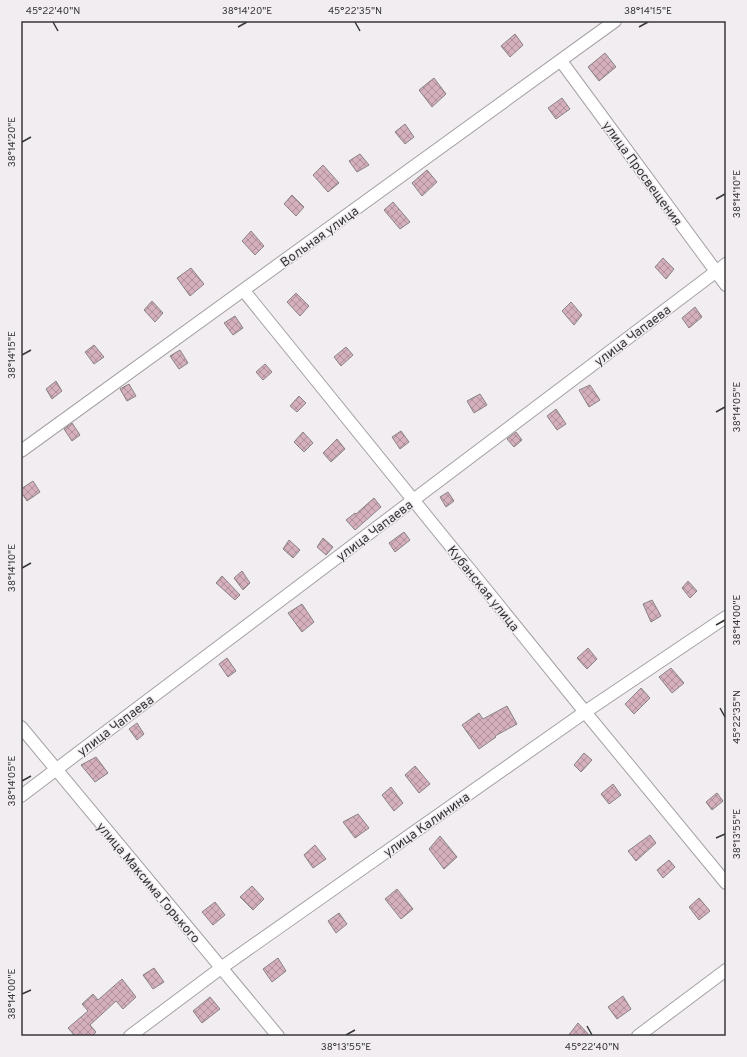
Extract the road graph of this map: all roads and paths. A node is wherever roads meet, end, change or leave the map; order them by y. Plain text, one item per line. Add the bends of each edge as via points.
1 (616, 21) edge
2 (561, 61) junction
3 (726, 264) edge
4 (716, 272) junction
5 (726, 285) edge
6 (244, 291) junction
7 (21, 451) edge
8 (413, 500) junction
9 (726, 617) edge
10 (585, 712) junction
11 (21, 727) edge
12 (56, 770) junction
13 (21, 796) edge
14 (726, 883) edge
15 (221, 968) junction
16 (726, 970) edge
17 (130, 1036) edge
18 (278, 1036) edge
19 (638, 1036) edge

1 - 2 street, Вольная улица
2 - 4 street, улица Просвещения
2 - 6 street, Вольная улица
3 - 4 street, улица Чапаева
4 - 5 street, улица Просвещения
4 - 8 street, улица Чапаева
6 - 7 street, Вольная улица
6 - 8 street, Кубанская улица
8 - 10 street, Кубанская улица
8 - 12 street, улица Чапаева
9 - 10 street, улица Калинина
10 - 14 street, Кубанская улица
10 - 15 street, улица Калинина
11 - 12 street, улица Максима Горького
12 - 13 street, улица Чапаева
12 - 15 street, улица Максима Горького
15 - 17 street, улица Калинина
15 - 18 street, улица Максима Горького
16 - 19 street

